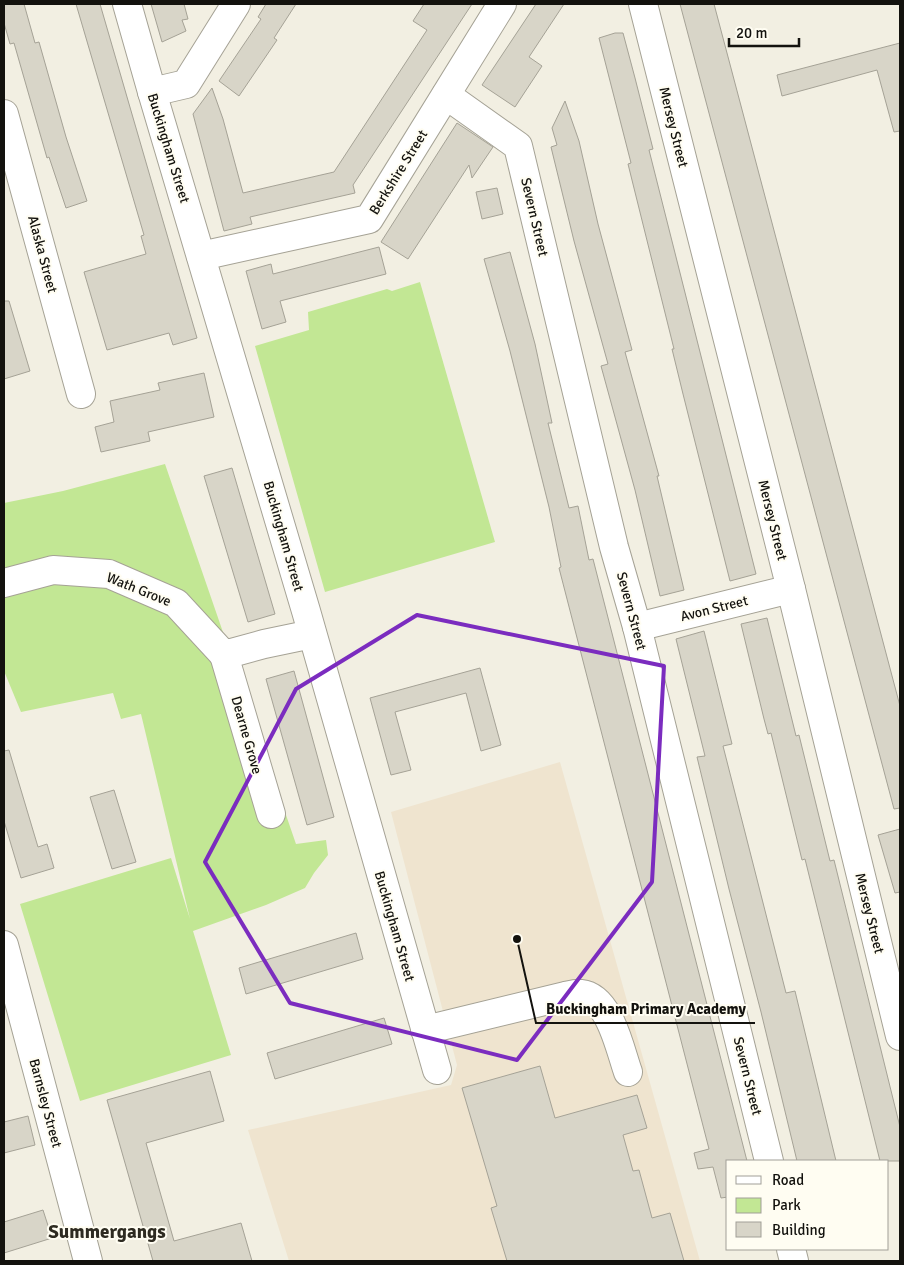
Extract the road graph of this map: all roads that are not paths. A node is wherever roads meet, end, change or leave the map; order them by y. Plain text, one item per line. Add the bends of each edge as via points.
1 (128, 4) edge
2 (236, 4) edge
3 (502, 4) edge
4 (643, 4) edge
5 (152, 92) junction
6 (446, 95) junction
7 (4, 114) edge
8 (201, 256) junction
9 (81, 394) dead end
10 (4, 583) edge
11 (791, 589) junction
12 (637, 627) junction
13 (312, 634) junction
14 (224, 655) junction
15 (270, 814) dead end
16 (4, 944) edge
17 (12, 1010) edge
18 (425, 1030) junction
19 (900, 1036) edge
20 (437, 1070) dead end
21 (628, 1072) dead end
22 (769, 1160) edge
23 (88, 1261) edge

1 - 5 street, Buckingham Street
2 - 5 street via 186,84
3 - 6 street, Berkshire Street
4 - 11 street, Mersey Street
5 - 8 street, Buckingham Street
6 - 8 street, Berkshire Street via 369,219
6 - 12 street, Severn Street via 518,146 614,547
7 - 9 street, Alaska Street
8 - 13 street, Buckingham Street
10 - 14 street, Wath Grove via 53,570 109,574 176,603
11 - 12 street, Avon Street
11 - 19 street, Mersey Street
12 - 22 street, Severn Street
13 - 14 street
13 - 18 street, Buckingham Street
14 - 15 street, Dearne Grove
16 - 17 street, Barnsley Street
17 - 23 street, Barnsley Street
18 - 20 street, Buckingham Street
18 - 21 street via 582,994 596,1001 608,1015

